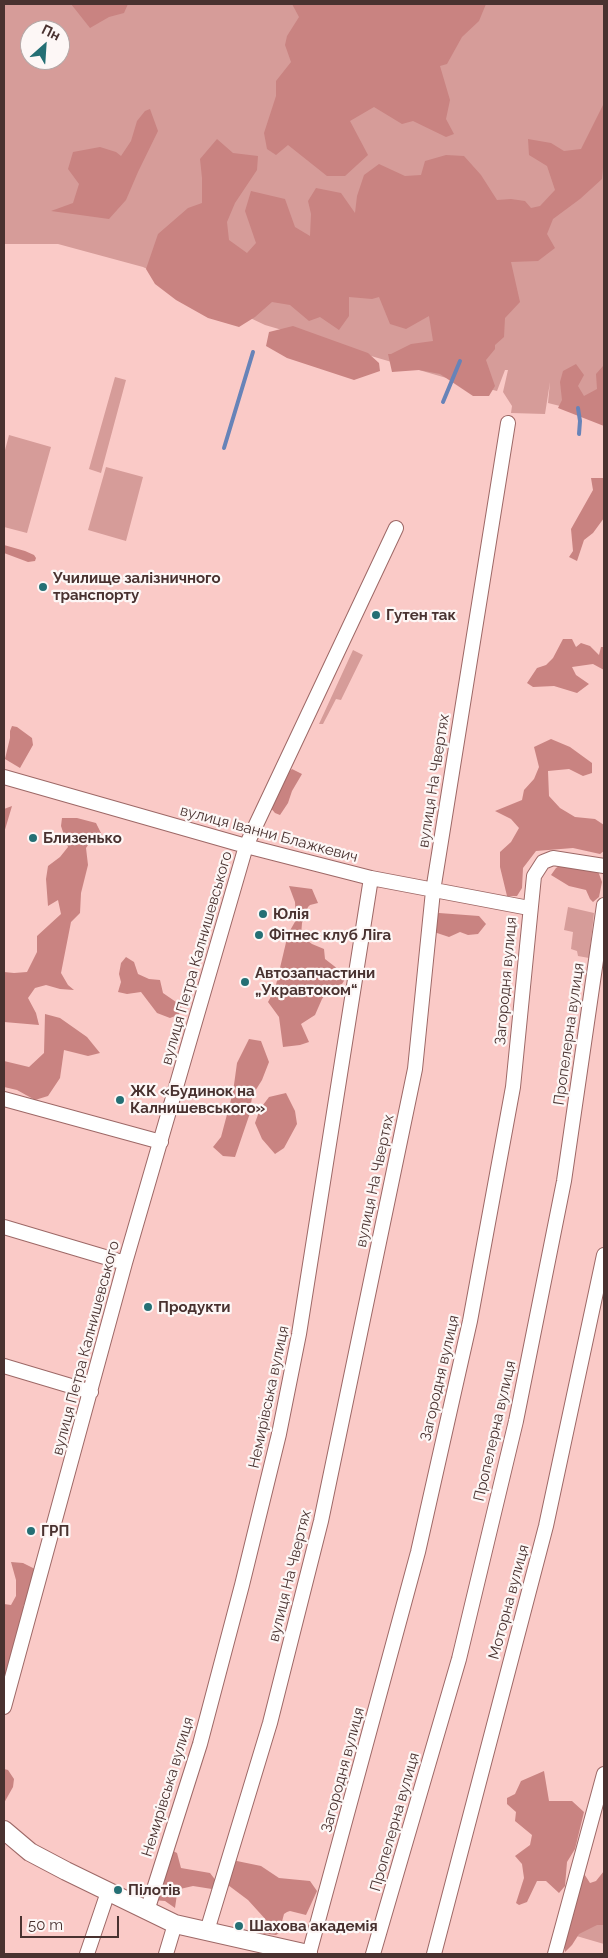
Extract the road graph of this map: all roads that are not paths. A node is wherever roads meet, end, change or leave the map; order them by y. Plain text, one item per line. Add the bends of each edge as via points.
1 (508, 423) dead end
2 (396, 528) dead end
3 (4, 777) edge
4 (246, 846) junction
5 (604, 866) edge
6 (371, 878) junction
7 (433, 891) junction
8 (604, 905) edge
9 (529, 908) junction
10 (4, 1099) edge
11 (160, 1142) junction
12 (4, 1228) edge
13 (604, 1255) edge
14 (126, 1263) junction
15 (4, 1366) edge
16 (91, 1392) junction
17 (4, 1707) edge
18 (604, 1774) edge
19 (4, 1830) edge
20 (108, 1892) junction
21 (147, 1911) junction
22 (175, 1924) junction
23 (207, 1931) junction
24 (263, 1949) edge
25 (87, 1954) edge
26 (166, 1954) edge
27 (309, 1954) edge
28 (373, 1954) edge
29 (434, 1954) edge
30 (555, 1954) edge

1 - 7 street, вулиця На Чвертях
2 - 4 street, вулиця Петра Калнишевського
3 - 4 street, вулиця Іванни Блажкевич
4 - 6 street, вулиця Іванни Блажкевич
4 - 11 street, вулиця Петра Калнишевського
5 - 9 street, Загородня вулиця via 553,858 543,862 534,876
6 - 7 street, вулиця Іванни Блажкевич
6 - 21 street, Немирівська вулиця via 299,1334 278,1434 200,1744
7 - 9 street, вулиця Іванни Блажкевич
7 - 23 street, вулиця На Чвертях via 415,1069 323,1512 270,1723
8 - 28 street, Пропелерна вулиця via 564,1182 516,1421 459,1658
9 - 27 street, Загородня вулиця via 513,1087 470,1321 418,1552
10 - 11 street
11 - 14 street, вулиця Петра Калнишевського
12 - 14 street
13 - 29 street, Моторна вулиця via 546,1526
14 - 16 street, вулиця Петра Калнишевського
15 - 16 street
16 - 17 street, вулиця Петра Калнишевського
18 - 30 street
19 - 20 street via 30,1852
20 - 21 street
20 - 25 street
21 - 22 street
22 - 23 street
22 - 26 street
23 - 24 street
24 - 27 street

